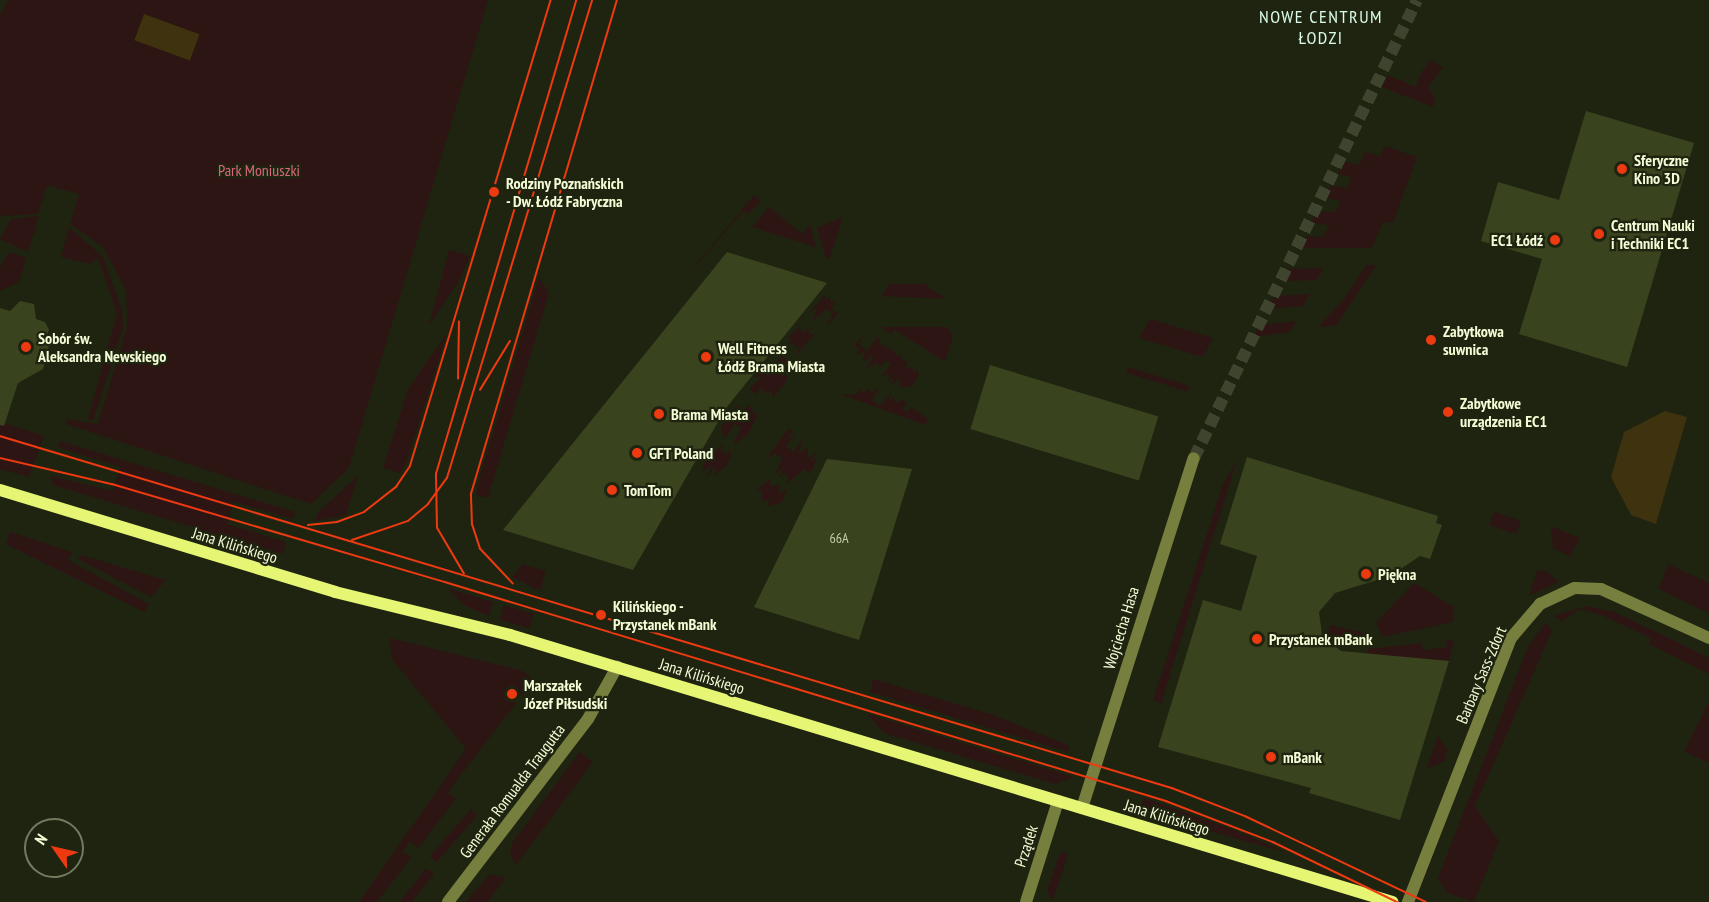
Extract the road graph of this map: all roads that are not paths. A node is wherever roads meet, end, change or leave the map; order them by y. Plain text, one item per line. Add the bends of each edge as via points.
1 (1194, 458) tunnel mouth
2 (0, 490) edge
3 (1709, 638) edge
4 (617, 667) junction
5 (1058, 801) junction
6 (1082, 808) junction
7 (448, 902) edge
8 (1026, 902) edge
9 (1392, 902) edge
10 (1408, 902) edge

1 - 6 street, Wojciecha Hasa
2 - 4 street, Jana Kilińskiego via 335,592 406,606
3 - 10 street, Barbary Sass-Zdort via 1601,589 1575,588 1540,604 1511,638
4 - 5 street, Jana Kilińskiego
4 - 7 street, Generała Romualda Traugutta via 588,719
5 - 6 street, Jana Kilińskiego
5 - 8 street, Prządek
6 - 9 street, Jana Kilińskiego

